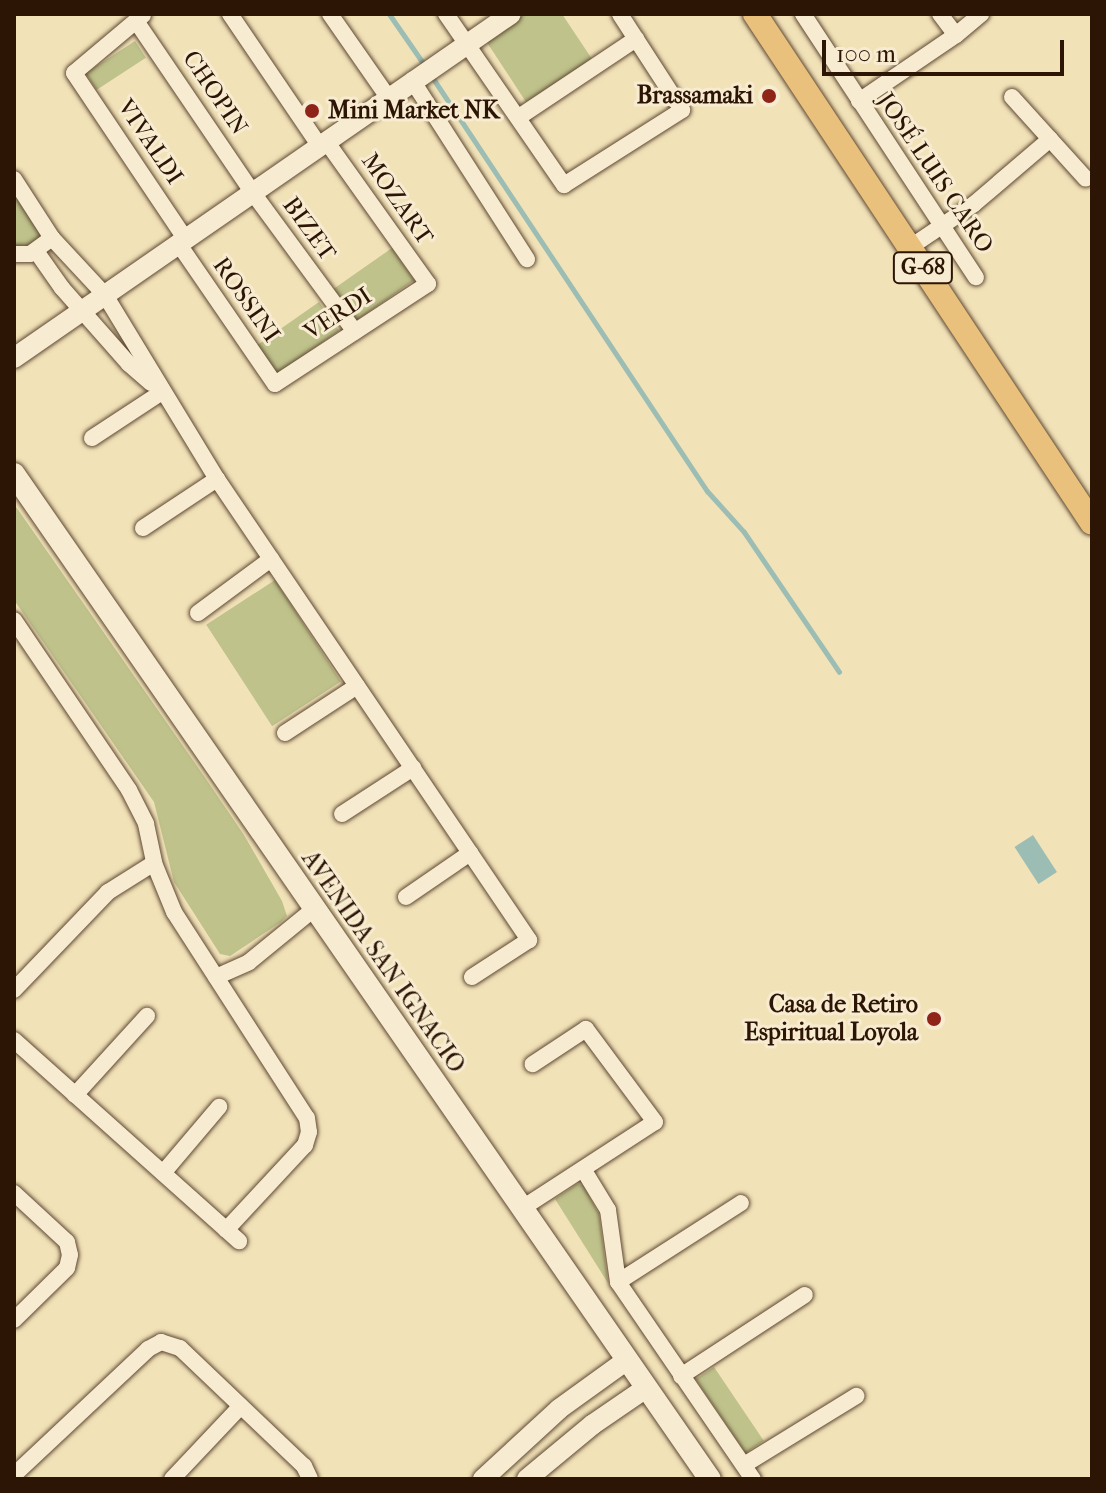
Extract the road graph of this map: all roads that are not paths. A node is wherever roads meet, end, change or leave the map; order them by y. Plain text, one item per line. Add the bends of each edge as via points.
1 (230, 14) edge
2 (330, 14) edge
3 (446, 14) edge
4 (511, 14) edge
5 (620, 14) edge
6 (755, 14) edge
7 (803, 14) edge
8 (940, 14) edge
9 (981, 14) edge
10 (140, 17) edge
11 (956, 35) junction
12 (636, 39) junction
13 (466, 44) junction
14 (412, 80) junction
15 (388, 97) junction
16 (1012, 97) dead end
17 (859, 101) junction
18 (519, 117) junction
19 (1050, 139) junction
20 (323, 143) junction
21 (14, 179) edge
22 (1086, 179) dead end
23 (253, 193) junction
24 (941, 226) junction
25 (52, 238) junction
26 (182, 241) junction
27 (909, 248) junction
28 (36, 251) junction
29 (14, 254) edge
30 (527, 259) dead end
31 (976, 277) dead end
32 (428, 284) joint
33 (105, 295) junction
34 (84, 309) junction
35 (355, 332) junction
36 (14, 358) edge
37 (275, 384) joint
38 (162, 392) junction
39 (92, 438) dead end
40 (14, 474) edge
41 (217, 479) junction
42 (1092, 523) edge
43 (143, 528) dead end
44 (271, 559) junction
45 (198, 613) dead end
46 (14, 620) edge
47 (357, 686) junction
48 (285, 733) dead end
49 (413, 768) junction
50 (342, 814) dead end
51 (470, 853) junction
52 (154, 863) junction
53 (406, 897) dead end
54 (314, 909) junction
55 (216, 977) junction
56 (472, 977) dead end
57 (14, 990) edge
58 (147, 1016) dead end
59 (14, 1040) edge
60 (533, 1064) dead end
61 (75, 1095) junction
62 (219, 1107) dead end
63 (583, 1169) junction
64 (163, 1173) junction
65 (14, 1193) edge
66 (741, 1203) dead end
67 (524, 1207) junction
68 (226, 1230) junction
69 (239, 1241) dead end
70 (618, 1282) junction
71 (805, 1295) dead end
72 (14, 1320) edge
73 (627, 1360) junction
74 (681, 1376) junction
75 (646, 1388) junction
76 (856, 1396) dead end
77 (241, 1406) junction
78 (748, 1472) edge
79 (14, 1475) edge
80 (172, 1479) edge
81 (310, 1479) edge
82 (483, 1479) edge
83 (527, 1479) edge
84 (710, 1479) edge

1 - 20 street, MOZART
2 - 15 street
3 - 13 street
4 - 13 street
5 - 12 street
6 - 27 main road, G-68
7 - 17 street, JOSÉ LUIS CARO
8 - 11 street
9 - 11 street
10 - 23 street, CHOPIN
10 - 26 street, VIVALDI via 74,73
11 - 17 street
12 - 18 street
12 - 18 street via 682,110 564,185
13 - 14 street
13 - 18 street
14 - 15 street
14 - 30 street
15 - 20 street
16 - 19 street
17 - 24 street, JOSÉ LUIS CARO
19 - 22 street
19 - 24 street
20 - 23 street
20 - 32 street, MOZART
21 - 25 street
23 - 26 street
23 - 35 street, BIZET
24 - 27 street
24 - 31 street, JOSÉ LUIS CARO
25 - 28 street
25 - 33 street
26 - 33 street
26 - 37 street, ROSSINI
27 - 42 main road, G-68
28 - 29 street
28 - 34 street
32 - 35 street, VERDI
33 - 34 street
33 - 38 street
34 - 36 street
34 - 38 street via 129,364
35 - 37 street, VERDI
38 - 39 street
38 - 41 street
40 - 54 main road, AVENIDA SAN IGNACIO
41 - 43 street
41 - 44 street
44 - 45 street
44 - 47 street
46 - 52 street via 129,790 146,824
47 - 48 street
47 - 49 street
49 - 50 street
49 - 51 street
51 - 53 street
51 - 56 street via 529,940
52 - 55 street via 174,912
52 - 57 street via 108,892
54 - 55 street via 249,962
54 - 67 main road, AVENIDA SAN IGNACIO
55 - 68 street via 307,1118 309,1132 305,1145
58 - 61 street
59 - 61 street
60 - 63 street via 586,1029 655,1122
61 - 64 street
62 - 64 street
63 - 67 street
63 - 70 street via 608,1210
64 - 68 street
65 - 72 street via 67,1242 70,1255 67,1268
66 - 70 street
67 - 73 main road, AVENIDA SAN IGNACIO
68 - 69 street
70 - 74 street
71 - 74 street
73 - 75 main road, AVENIDA SAN IGNACIO
73 - 82 street via 559,1409
74 - 78 street
75 - 83 street
75 - 84 main road, AVENIDA SAN IGNACIO
76 - 78 street
77 - 79 street via 180,1348 156,1343
77 - 80 street
77 - 81 street via 304,1466

